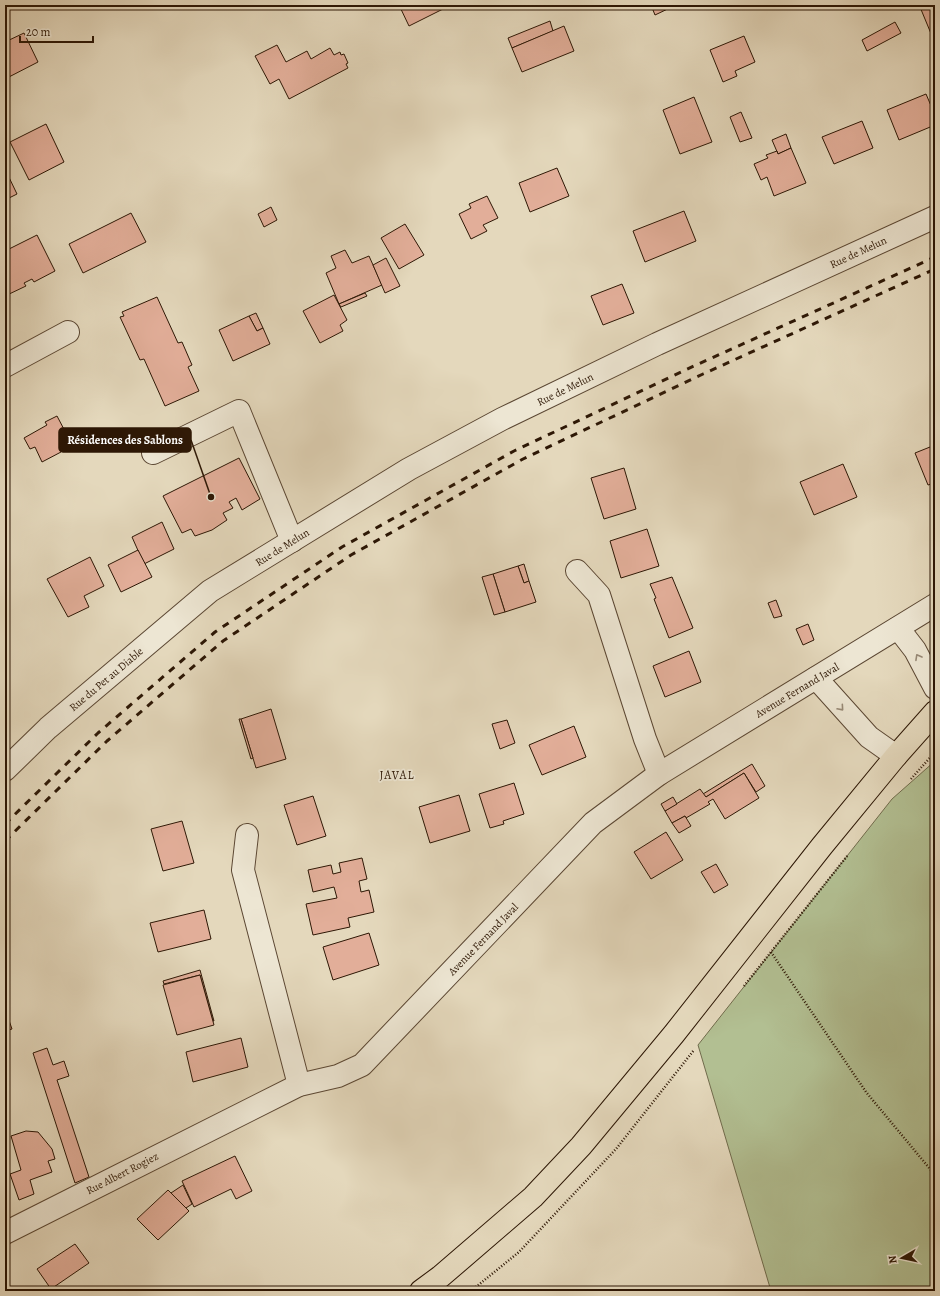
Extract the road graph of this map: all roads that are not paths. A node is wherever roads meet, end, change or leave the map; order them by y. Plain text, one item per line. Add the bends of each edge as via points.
1 (935, 217) edge
2 (68, 332) dead end
3 (5, 366) edge
4 (153, 452) dead end
5 (292, 540) junction
6 (577, 571) dead end
7 (210, 591) joint
8 (935, 605) edge
9 (898, 628) junction
10 (816, 678) junction
11 (935, 688) edge
12 (935, 712) edge
13 (896, 756) junction
14 (5, 770) edge
15 (659, 774) junction
16 (247, 835) dead end
17 (299, 1085) junction
18 (240, 1113) joint
19 (5, 1233) edge
20 (421, 1291) edge

1 - 5 street, Rue de Melun via 657,344 502,419 410,469
2 - 3 street
4 - 5 street via 239,411
5 - 7 street, Rue de Melun
6 - 15 street via 599,596 645,739
7 - 14 street, Rue du Pet au Diable via 48,728
8 - 9 street, Avenue Fernand Javal
9 - 10 street, Avenue Fernand Javal
11 -> 9 street via 915,650
10 -> 13 street via 869,738
10 - 15 street, Avenue Fernand Javal
12 - 13 main road
13 - 20 main road via 581,1146 533,1197
15 - 17 street, Avenue Fernand Javal via 593,823 362,1065 338,1076
16 - 17 street via 243,870
17 - 18 street, Avenue Fernand Javal
18 - 19 street, Rue Albert Rogiez

